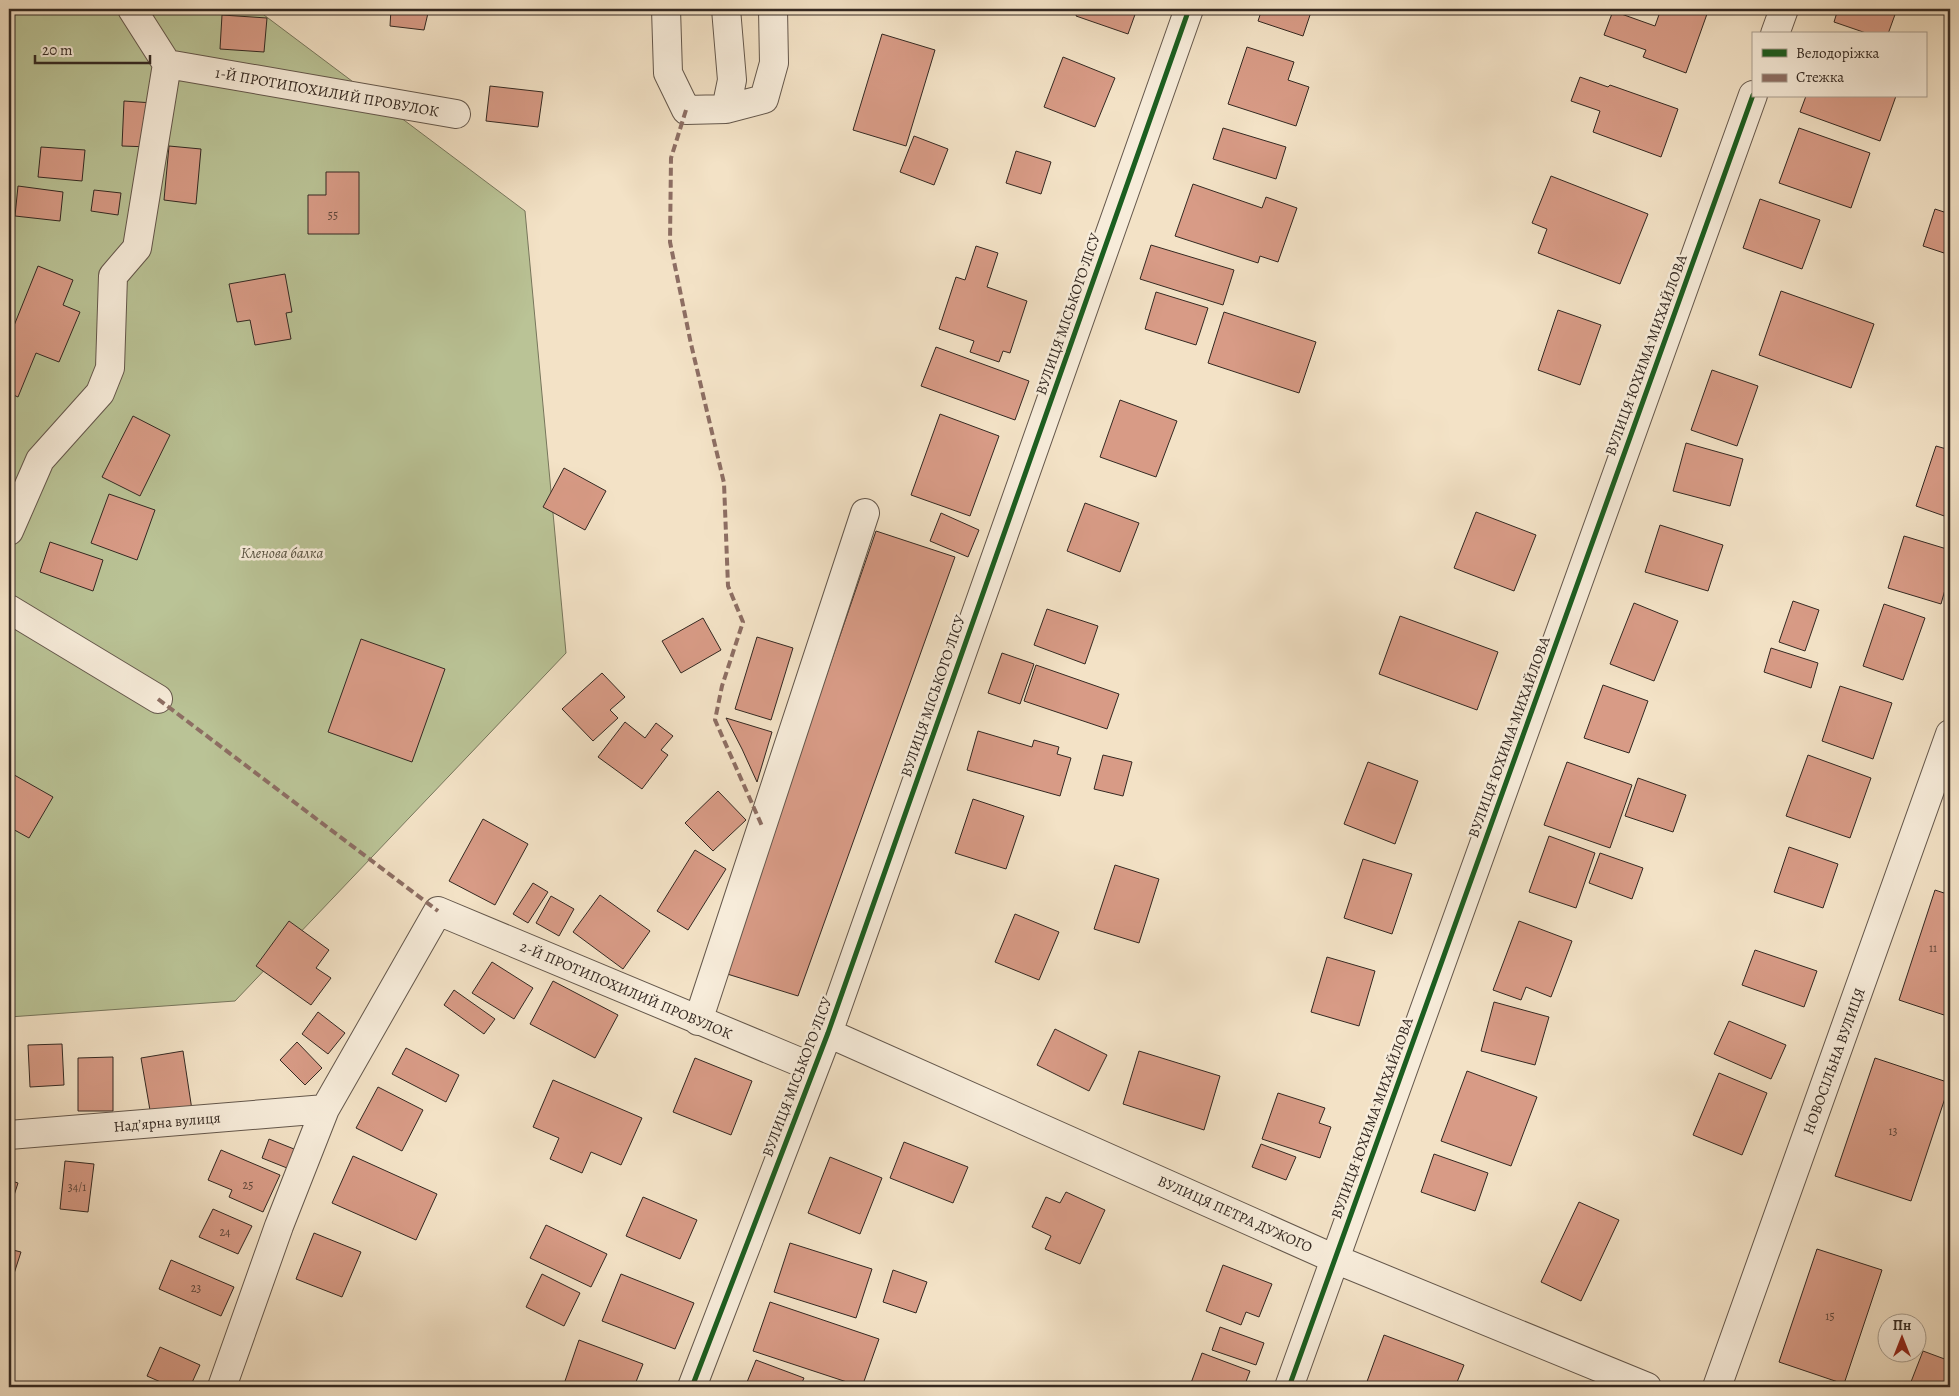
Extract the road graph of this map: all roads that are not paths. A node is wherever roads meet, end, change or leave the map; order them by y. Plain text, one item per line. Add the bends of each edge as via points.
1 (132, 9) edge
2 (666, 9) edge
3 (726, 9) edge
4 (773, 9) edge
5 (1189, 9) edge
6 (1784, 9) edge
7 (1776, 32) edge
8 (167, 64) junction
9 (1752, 97) edge
10 (726, 109) junction
11 (456, 114) dead end
12 (865, 513) dead end
13 (9, 531) edge
14 (9, 609) edge
15 (158, 699) dead end
16 (1950, 734) edge
17 (698, 1020) junction
18 (828, 1033) junction
19 (814, 1068) junction
20 (324, 1109) junction
21 (9, 1136) edge
22 (1335, 1259) junction
23 (222, 1387) edge
24 (692, 1387) edge
25 (1289, 1387) edge
26 (1647, 1387) edge
27 (1717, 1387) edge

1 - 8 street
2 - 10 street via 668,73 686,110
3 - 10 street via 732,80
4 - 10 street via 774,62 764,99
5 - 18 street, ВУЛИЦЯ МІСЬКОГО ЛІСУ
6 - 7 street
8 - 11 street, 1-Й ПРОТИПОХИЛИЙ ПРОВУЛОК
8 - 13 street via 137,248 113,276 110,368 100,393 40,460
9 - 22 street, ВУЛИЦЯ ЮХИМА МИХАЙЛОВА
12 - 17 street
14 - 15 street
16 - 27 street, НОВОСІЛЬНА ВУЛИЦЯ
17 - 19 street, 2-Й ПРОТИПОХИЛИЙ ПРОВУЛОК
17 - 20 street, 2-Й ПРОТИПОХИЛИЙ ПРОВУЛОК via 438,911
18 - 19 street, ВУЛИЦЯ МІСЬКОГО ЛІСУ
18 - 22 street, ВУЛИЦЯ ПЕТРА ДУЖОГО
19 - 24 street, ВУЛИЦЯ МІСЬКОГО ЛІСУ
20 - 21 street, Надʼярна вулиця
20 - 23 street
22 - 25 street, ВУЛИЦЯ ЮХИМА МИХАЙЛОВА
22 - 26 street, ВУЛИЦЯ ПЕТРА ДУЖОГО

